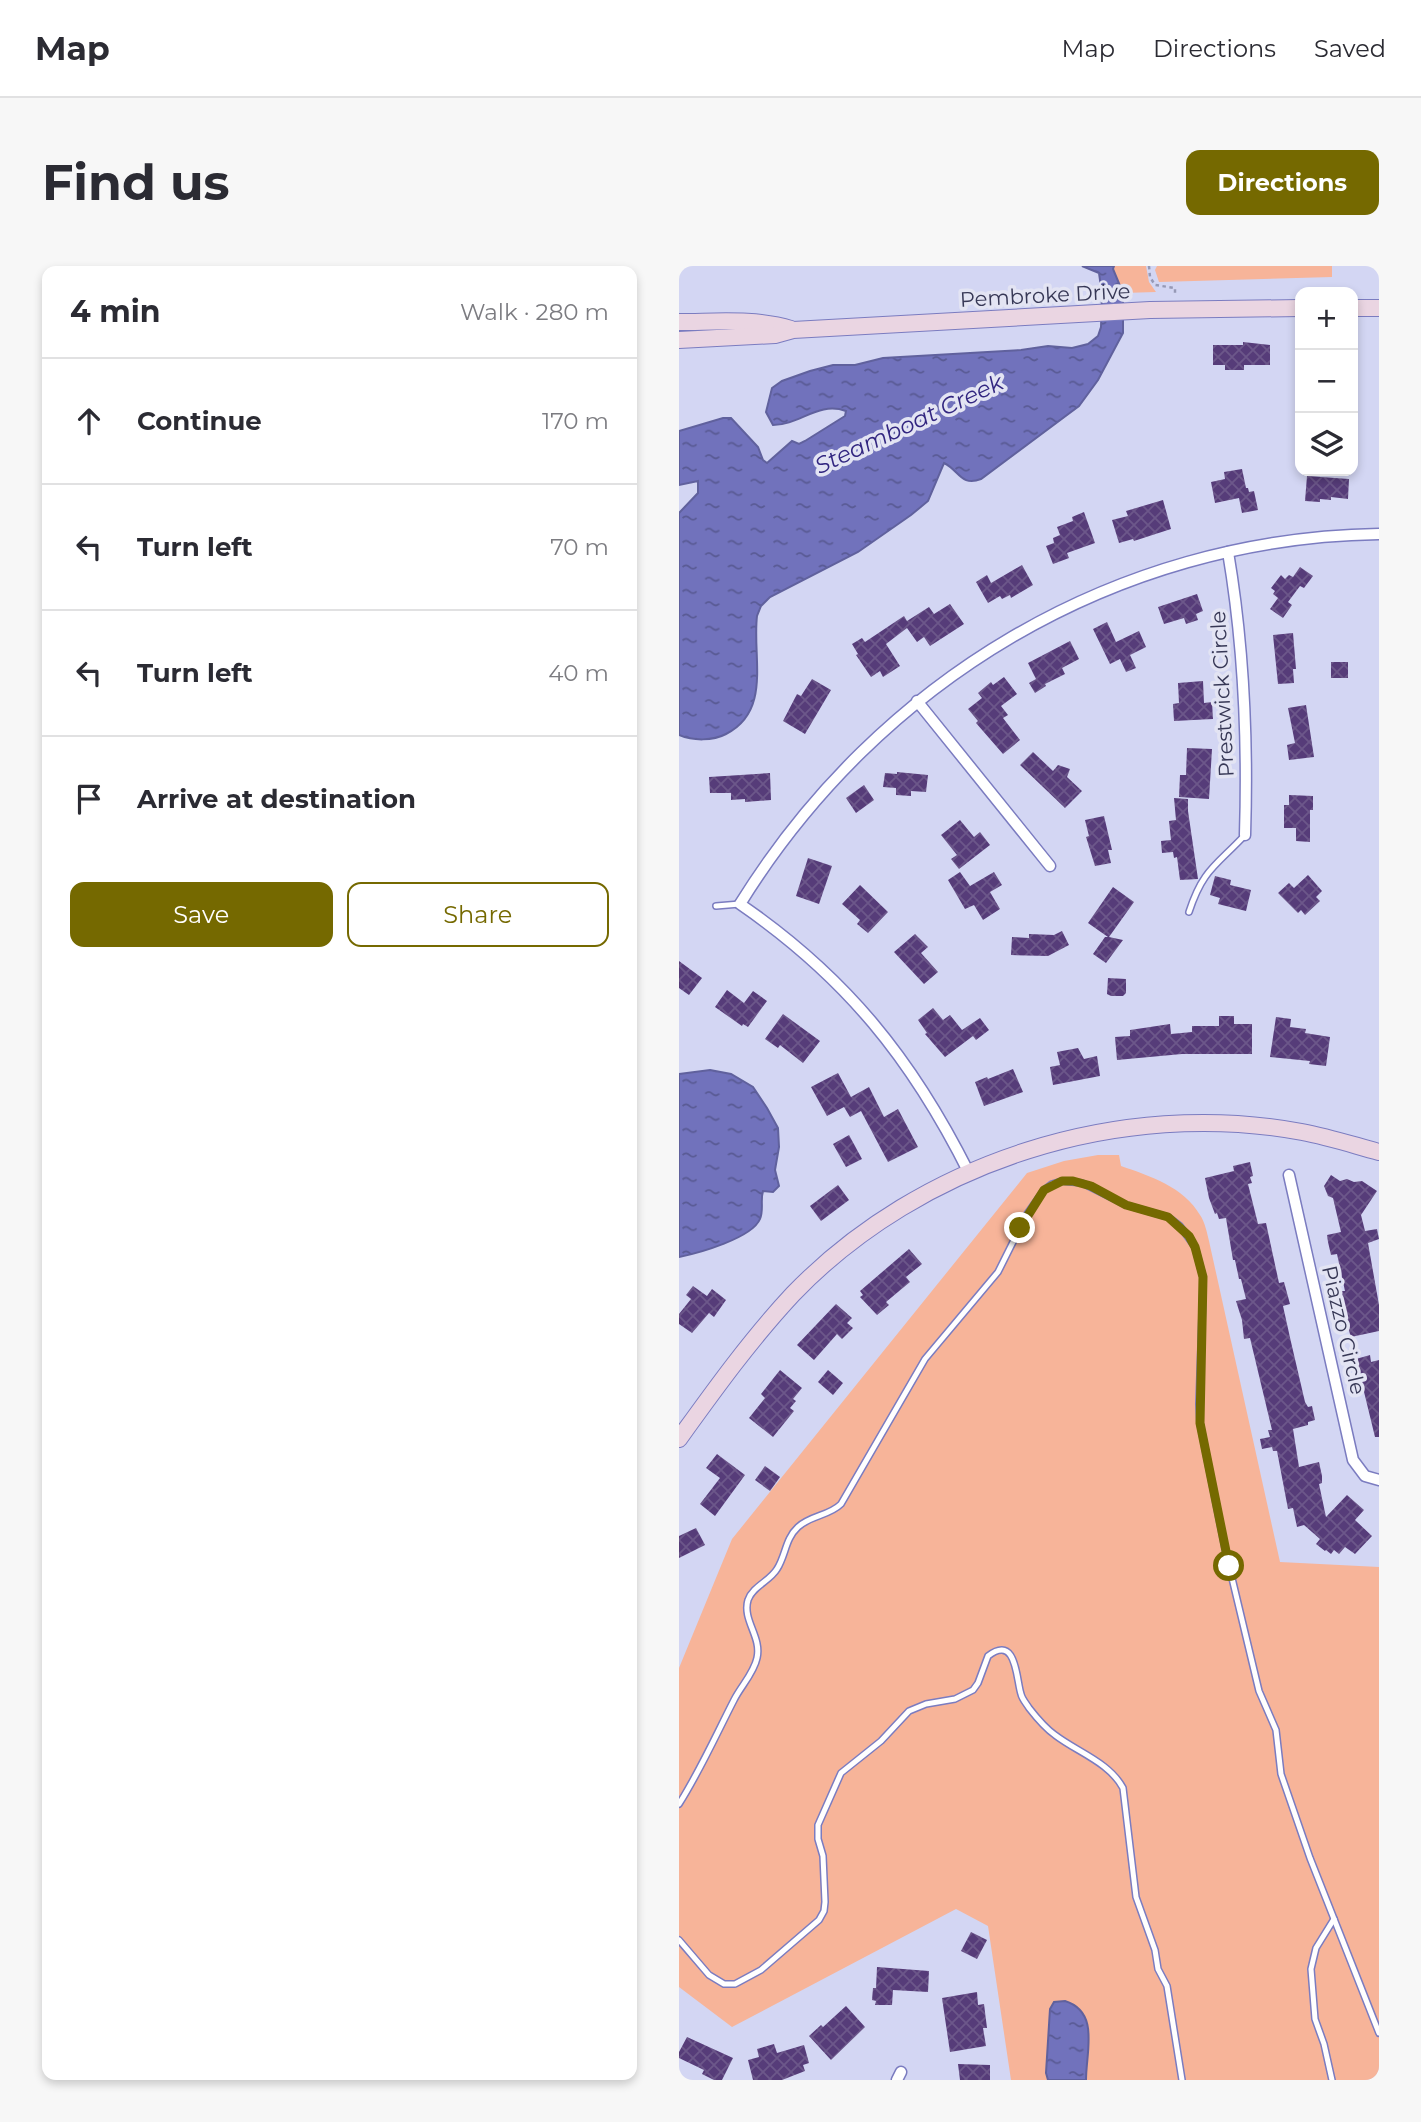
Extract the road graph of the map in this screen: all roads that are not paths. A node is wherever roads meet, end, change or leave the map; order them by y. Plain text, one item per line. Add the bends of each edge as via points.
1 (1379, 307) edge
2 (1295, 308) edge
3 (1358, 308) edge
4 (679, 322) edge
5 (793, 330) junction
6 (679, 340) edge
7 (1379, 534) edge
8 (1228, 552) junction
9 (917, 701) junction
10 (1245, 835) joint
11 (1050, 866) dead end
12 (740, 904) junction
13 (716, 906) dead end
14 (1189, 912) dead end
15 (1379, 1152) edge
16 (969, 1173) junction
17 (1289, 1175) dead end
18 (679, 1439) edge
19 (1379, 1480) edge
20 (679, 1804) edge
21 (1335, 1919) junction
22 (679, 1940) edge
23 (1379, 2033) edge
24 (1182, 2080) edge
25 (1332, 2080) edge

1 - 3 street
2 - 5 street, Pembroke Drive via 1150,310
4 - 5 street, Pembroke Drive via 748,322
5 - 6 street, Pembroke Drive
7 - 8 street via 1308,538
8 - 9 street via 1132,580 1073,604 998,645
8 - 10 street, Prestwick Circle via 1245,701
9 - 11 street
9 - 12 street via 860,752 808,809
10 - 14 lane via 1204,875
12 - 13 lane
12 - 16 street via 799,948 868,1016 923,1089
15 - 16 street via 1290,1130 1162,1125 1077,1137
16 - 18 street via 894,1213 826,1264 765,1325
17 - 19 street, Piazzo Circle via 1353,1460 1365,1476
20 - 21 lane via 757,1658 758,1642 747,1610 752,1593 774,1574 798,1527 841,1504 925,1359 997,1272 1044,1190 1073,1181 1126,1205 1168,1217 1195,1247 1203,1277 1200,1423 1226,1553 1259,1692 1276,1730 1281,1774
21 - 23 lane
21 - 25 lane via 1316,1948 1311,1969 1315,2019
22 - 24 lane via 709,1975 724,1984 735,1984 753,1976 819,1920 825,1902 818,1825 841,1773 909,1711 973,1690 988,1656 1003,1651 1012,1658 1021,1695 1034,1714 1056,1736 1112,1774 1122,1788 1136,1897 1167,1986

